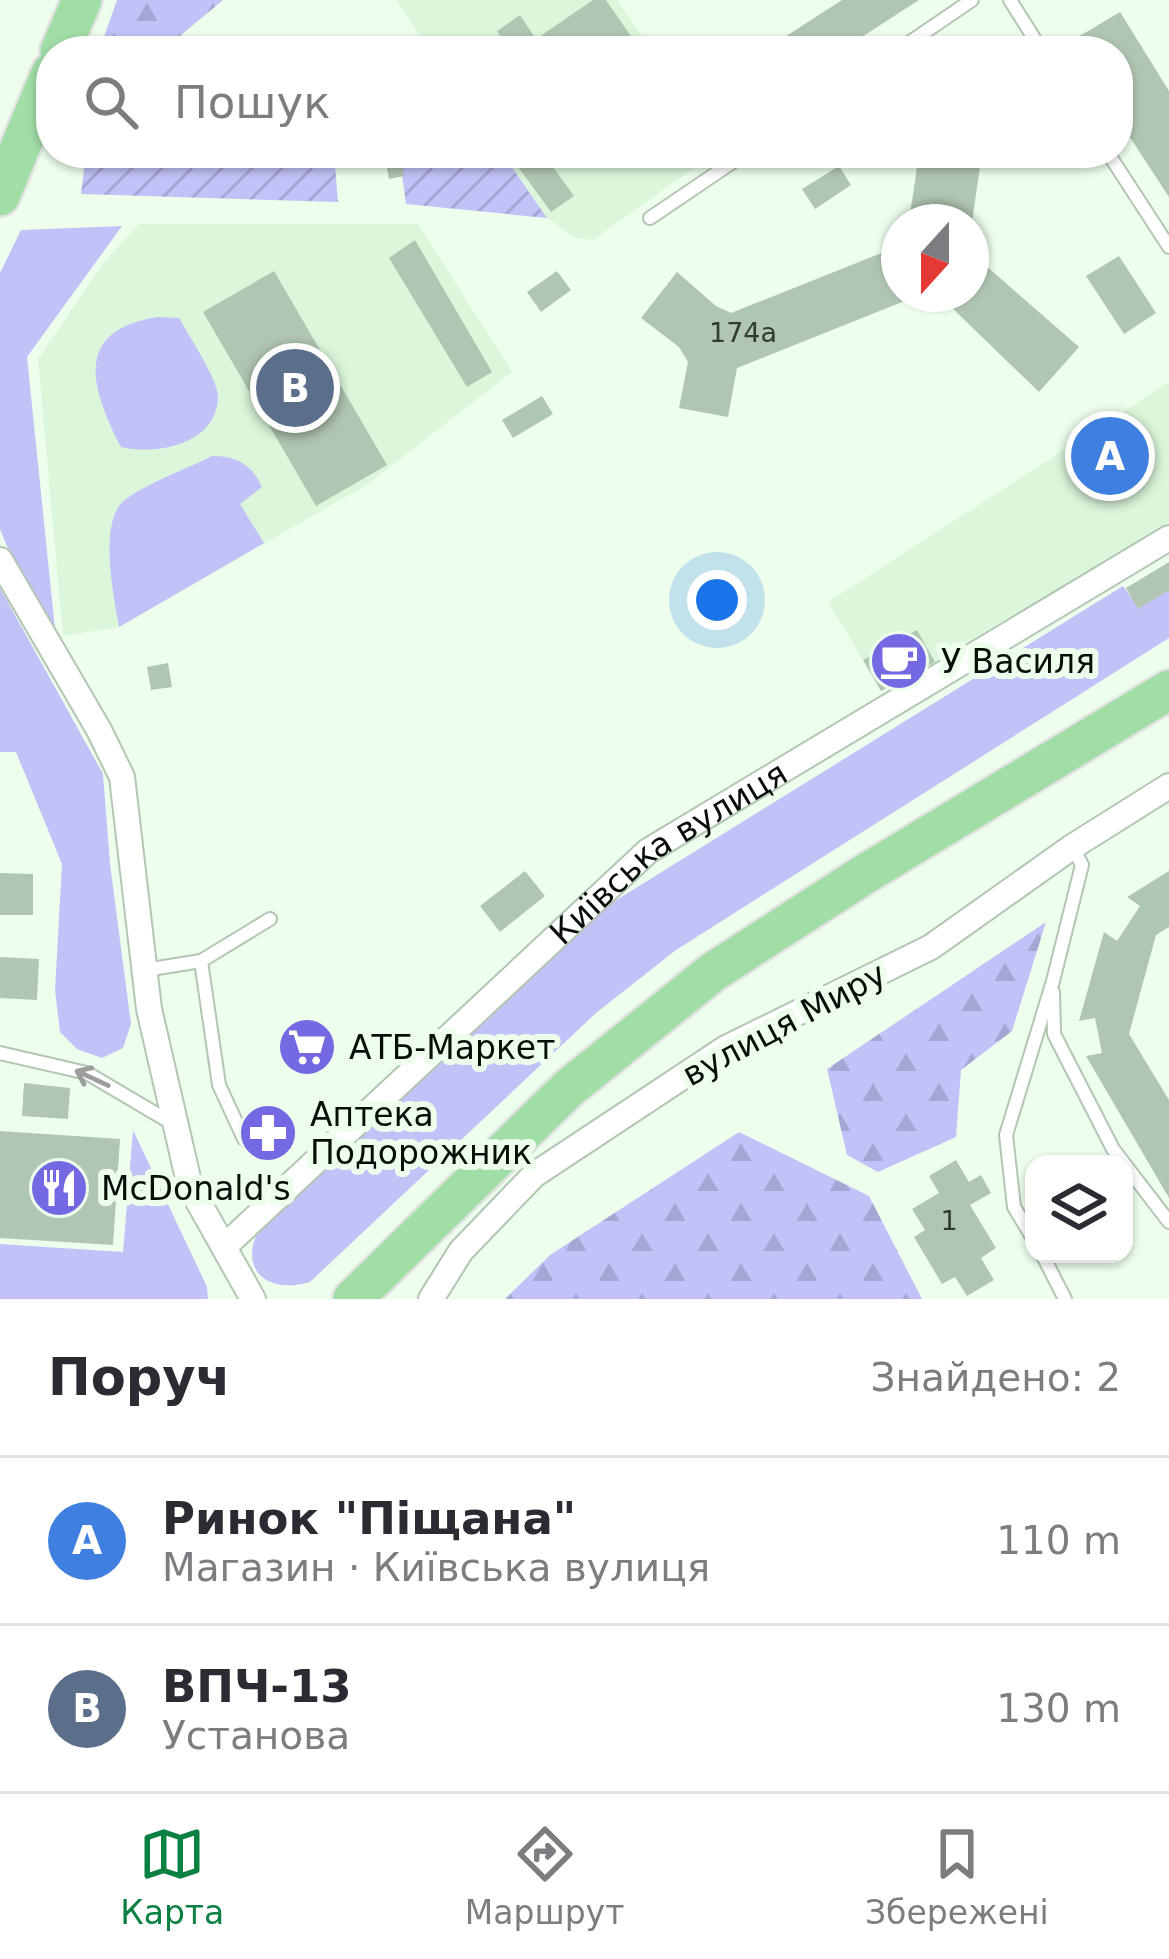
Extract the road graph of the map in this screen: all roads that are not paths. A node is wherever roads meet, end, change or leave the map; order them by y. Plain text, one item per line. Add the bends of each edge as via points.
1 (82, 0) edge
2 (972, 0) edge
3 (1010, 0) edge
4 (66, 36) edge
5 (919, 36) edge
6 (1033, 36) edge
7 (36, 109) edge
8 (724, 168) edge
9 (1118, 168) edge
10 (0, 196) edge
11 (650, 218) dead end
12 (1169, 247) edge
13 (1169, 538) edge
14 (0, 560) edge
15 (1169, 690) edge
16 (1169, 786) edge
17 (1072, 847) junction
18 (269, 919) dead end
19 (201, 961) junction
20 (145, 970) junction
21 (1053, 981) junction
22 (0, 1053) edge
23 (176, 1125) junction
24 (244, 1139) dead end
25 (1169, 1222) edge
26 (1025, 1225) edge
27 (225, 1246) junction
28 (1047, 1263) edge
29 (253, 1299) edge
30 (353, 1299) edge
31 (431, 1299) edge
32 (1065, 1299) edge

1 - 4 main road
2 - 5 lane
3 - 6 lane
7 - 10 main road
8 - 11 lane
9 - 12 lane
13 - 27 street, Київська вулиця via 648,851
14 - 20 street via 122,777
15 - 30 main road via 713,972 569,1088
16 - 17 street, вулиця Миру
17 - 21 lane via 1082,865
17 - 31 street, вулиця Миру via 932,946 726,1048 534,1175 461,1251
18 - 19 lane
19 - 20 lane
19 - 24 lane via 219,1085
20 - 23 street
21 - 25 lane via 1054,1034 1113,1149
21 - 26 lane via 1006,1135 1014,1207
23 -> 22 lane via 87,1073
23 - 27 street via 190,1187
27 - 29 street
28 - 32 lane

